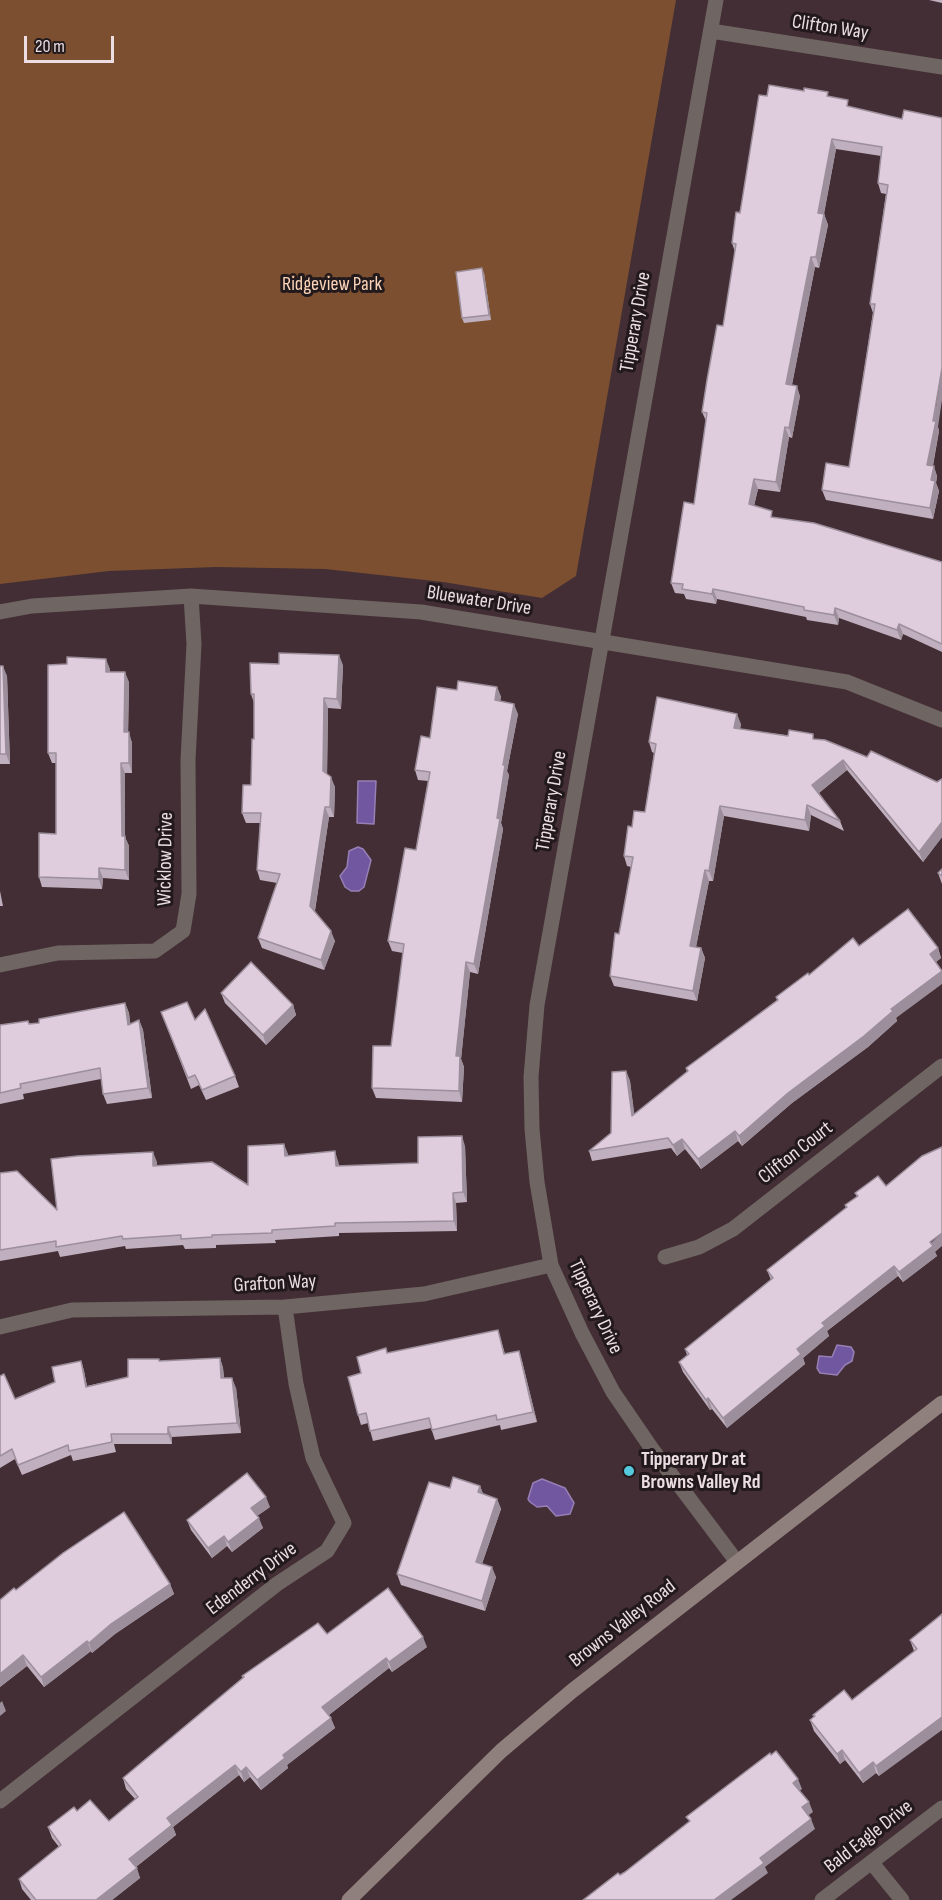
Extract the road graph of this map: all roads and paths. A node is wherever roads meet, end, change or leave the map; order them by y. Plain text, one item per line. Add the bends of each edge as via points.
1 (716, 0) edge
2 (711, 31) junction
3 (942, 67) edge
4 (191, 596) junction
5 (0, 612) edge
6 (600, 644) junction
7 (942, 720) edge
8 (0, 965) edge
9 (942, 1066) edge
10 (665, 1257) dead end
11 (551, 1264) junction
12 (285, 1307) junction
13 (0, 1327) edge
14 (942, 1403) edge
15 (737, 1562) junction
16 (0, 1802) edge
17 (942, 1808) edge
18 (872, 1863) junction
19 (349, 1900) edge
20 (822, 1900) edge
21 (902, 1900) edge

1 - 2 street, Tipperary Drive
2 - 3 street, Clifton Way
2 - 6 street, Tipperary Drive
4 - 5 street, Bluewater Drive via 32,606
4 - 6 street, Bluewater Drive via 421,612
4 - 8 street, Wicklow Drive via 194,644 188,760 189,894 183,932 155,951 58,953
6 - 7 street, Bluewater Drive via 847,682
6 - 11 street, Tipperary Drive via 536,1015 531,1077 531,1129
9 - 10 street, Clifton Court via 734,1229 699,1247
11 - 12 street, Grafton Way via 424,1294
11 - 15 street, Tipperary Drive via 613,1392
12 - 13 street, Grafton Way via 72,1310
12 - 16 street, Edenderry Drive via 296,1384 313,1458 344,1523 327,1551 277,1584
14 - 15 main road, Browns Valley Road
15 - 19 main road, Browns Valley Road via 501,1751
17 - 18 street, Bald Eagle Drive
18 - 20 street, Bald Eagle Drive
18 - 21 street

